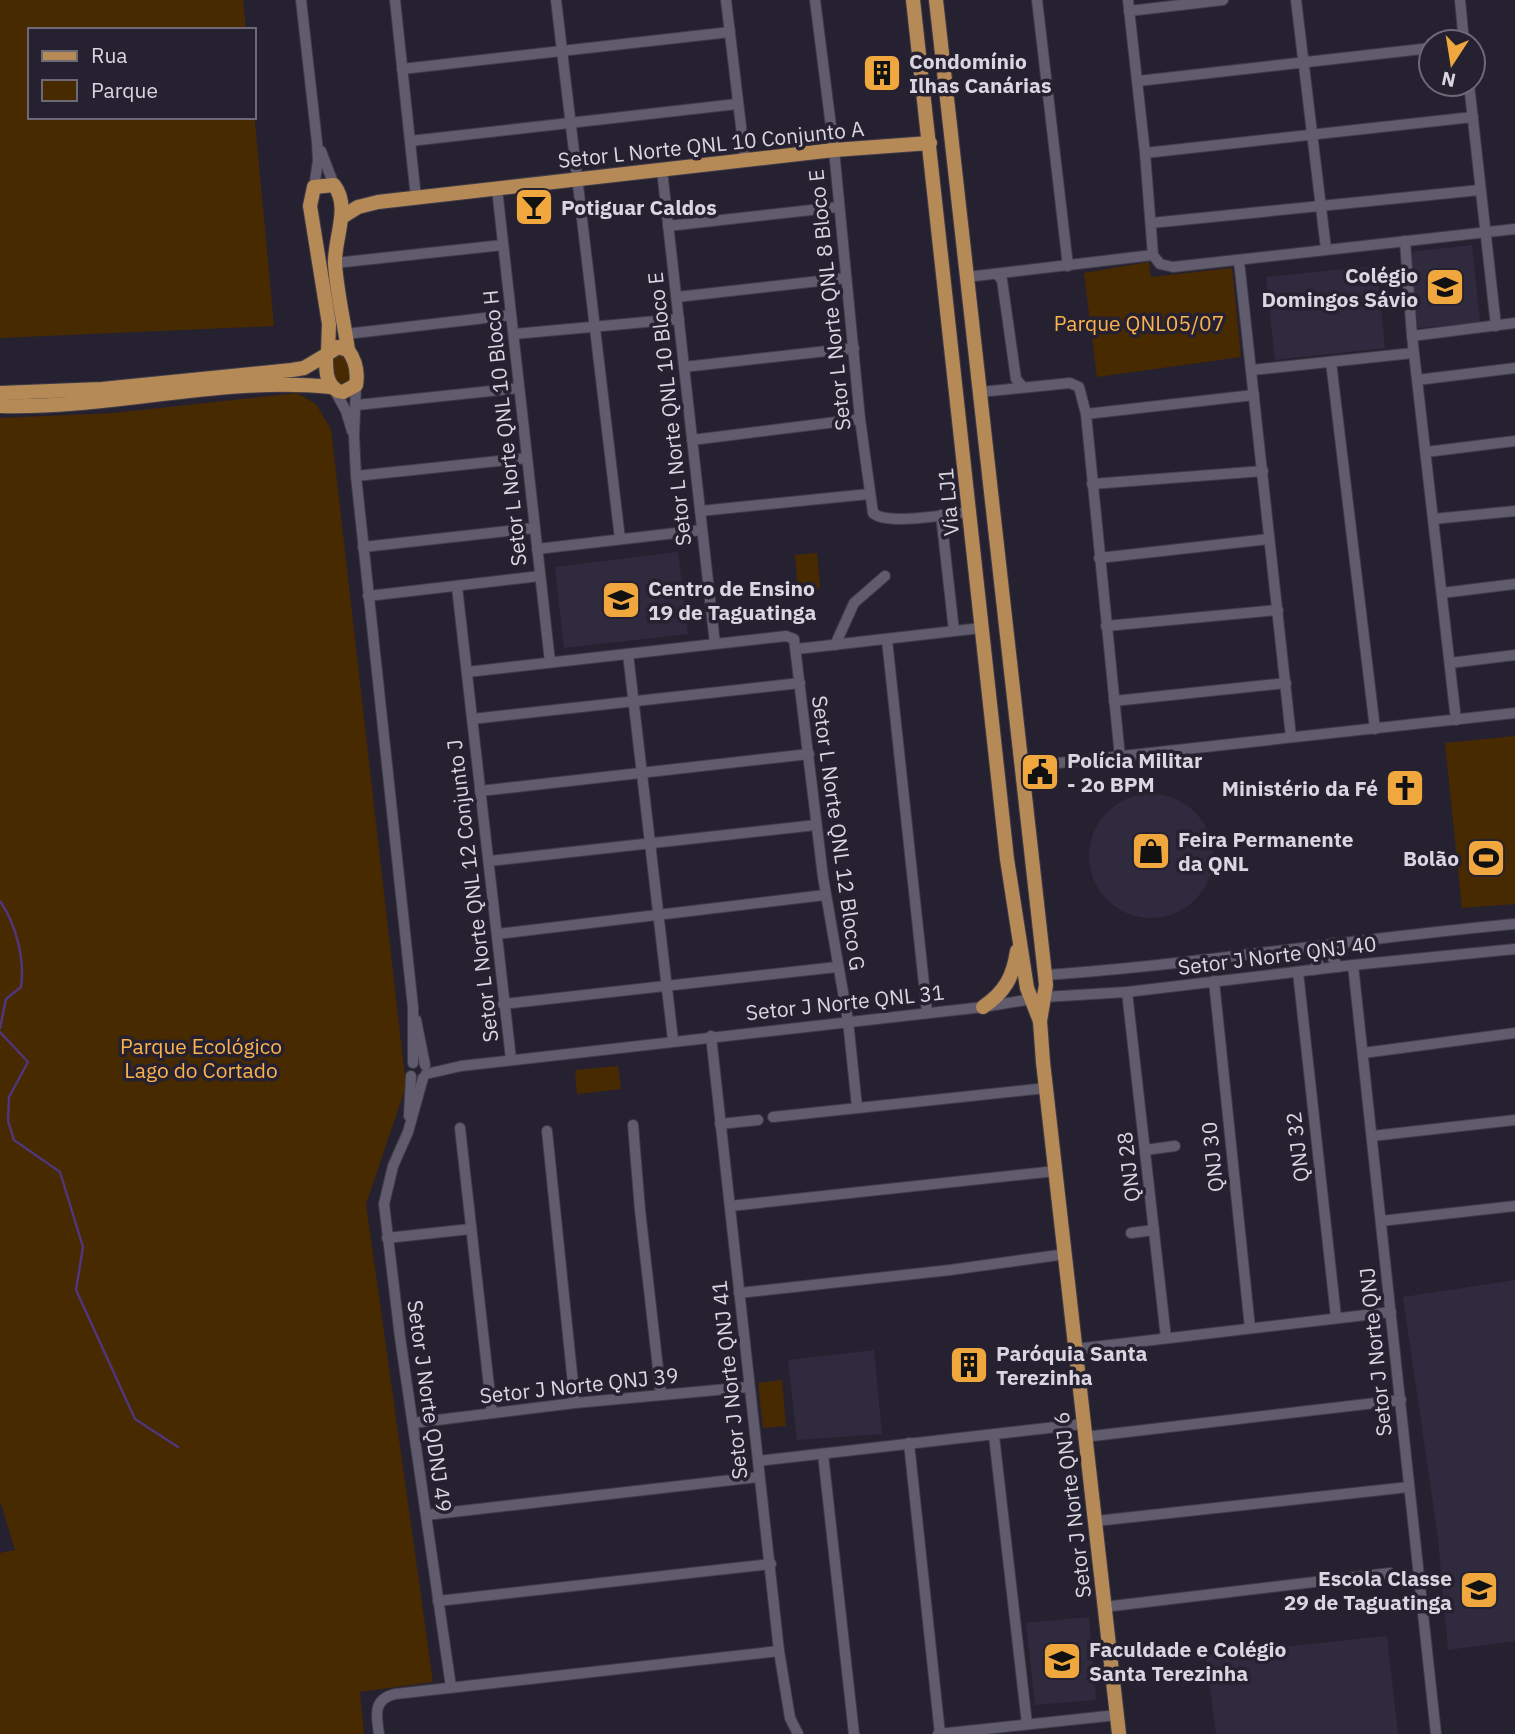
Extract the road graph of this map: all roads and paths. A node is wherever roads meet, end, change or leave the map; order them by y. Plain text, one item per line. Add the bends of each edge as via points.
1 (301, 0) edge
2 (395, 0) edge
3 (556, 0) edge
4 (726, 0) edge
5 (816, 0) edge
6 (913, 0) edge
7 (936, 0) edge
8 (1037, 0) edge
9 (1223, 0) edge
10 (1296, 0) edge
11 (1460, 0) edge
12 (1129, 6) edge
13 (938, 20) junction
14 (915, 22) junction
15 (1463, 28) edge
16 (730, 32) junction
17 (1417, 50) edge
18 (561, 51) junction
19 (1304, 63) junction
20 (402, 69) junction
21 (1138, 81) junction
22 (1471, 98) edge
23 (737, 104) junction
24 (1473, 117) junction
25 (570, 123) junction
26 (1312, 134) junction
27 (410, 141) junction
28 (317, 142) junction
29 (930, 143) junction
30 (834, 150) junction
31 (1145, 153) junction
32 (745, 160) junction
33 (662, 170) junction
34 (578, 180) junction
35 (314, 187) junction
36 (337, 189) junction
37 (497, 189) junction
38 (1480, 190) junction
39 (416, 198) junction
40 (377, 202) junction
41 (1320, 205) junction
42 (838, 207) junction
43 (340, 221) junction
44 (1151, 223) junction
45 (314, 225) junction
46 (668, 226) junction
47 (1515, 229) edge
48 (1486, 232) junction
49 (1405, 241) junction
50 (503, 245) junction
51 (1326, 249) junction
52 (1153, 255) junction
53 (1239, 261) junction
54 (335, 263) junction
55 (1068, 266) junction
56 (1002, 275) junction
57 (967, 277) junction
58 (846, 278) junction
59 (677, 297) junction
60 (511, 315) junction
61 (679, 318) junction
62 (1515, 323) edge
63 (596, 326) junction
64 (1496, 326) junction
65 (346, 334) junction
66 (514, 334) junction
67 (1412, 336) junction
68 (854, 348) junction
69 (348, 350) junction
70 (327, 353) junction
71 (1413, 353) junction
72 (1331, 362) junction
73 (684, 367) junction
74 (1515, 368) edge
75 (1252, 370) junction
76 (1417, 380) junction
77 (1016, 384) junction
78 (356, 386) junction
79 (332, 388) junction
80 (519, 388) junction
81 (980, 392) junction
82 (0, 393) edge
83 (1254, 395) junction
84 (357, 405) junction
85 (0, 406) edge
86 (1086, 414) junction
87 (860, 419) junction
88 (354, 436) junction
89 (962, 438) junction
90 (692, 440) junction
91 (1515, 441) edge
92 (986, 443) junction
93 (1426, 452) junction
94 (527, 458) junction
95 (966, 470) junction
96 (989, 470) junction
97 (1263, 471) junction
98 (356, 477) junction
99 (1092, 484) junction
100 (869, 494) junction
101 (1515, 511) edge
102 (700, 512) junction
103 (969, 512) junction
104 (941, 514) junction
105 (1433, 519) junction
106 (534, 528) junction
107 (702, 530) junction
108 (620, 539) junction
109 (1269, 539) junction
110 (363, 547) junction
111 (537, 549) junction
112 (1099, 558) junction
113 (540, 576) junction
114 (885, 576) dead end
115 (1515, 584) edge
116 (457, 587) junction
117 (1442, 593) junction
118 (368, 596) junction
119 (1278, 610) junction
120 (1106, 626) junction
121 (981, 628) junction
122 (954, 631) junction
123 (887, 640) junction
124 (715, 644) junction
125 (835, 645) junction
126 (797, 646) junction
127 (628, 654) junction
128 (1515, 655) edge
129 (550, 662) junction
130 (1450, 663) junction
131 (1011, 667) junction
132 (986, 668) junction
133 (467, 672) junction
134 (1286, 682) junction
135 (800, 683) junction
136 (1114, 701) junction
137 (633, 702) junction
138 (1515, 713) edge
139 (472, 719) junction
140 (1456, 720) junction
141 (1375, 729) junction
142 (1291, 737) junction
143 (809, 754) junction
144 (1120, 757) junction
145 (1022, 767) junction
146 (641, 772) junction
147 (480, 791) junction
148 (816, 825) junction
149 (648, 844) junction
150 (1032, 857) junction
151 (1007, 859) junction
152 (489, 860) junction
153 (825, 895) junction
154 (657, 915) junction
155 (1515, 923) edge
156 (497, 934) junction
157 (1018, 939) junction
158 (1333, 943) junction
159 (1313, 946) junction
160 (1515, 949) edge
161 (1353, 965) junction
162 (837, 967) junction
163 (1338, 967) junction
164 (1112, 970) junction
165 (1313, 970) junction
166 (1298, 972) junction
167 (1045, 975) junction
168 (1214, 981) junction
169 (665, 987) junction
170 (1122, 993) junction
171 (1037, 999) junction
172 (503, 1004) junction
173 (983, 1007) junction
174 (927, 1013) junction
175 (848, 1021) junction
176 (1515, 1033) edge
177 (711, 1036) junction
178 (673, 1040) junction
179 (1363, 1053) junction
180 (511, 1059) junction
181 (423, 1069) junction
182 (1046, 1088) junction
183 (857, 1107) junction
184 (773, 1117) dead end
185 (758, 1120) dead end
186 (1515, 1120) edge
187 (720, 1124) junction
188 (633, 1125) dead end
189 (460, 1128) dead end
190 (547, 1131) dead end
191 (408, 1132) junction
192 (1372, 1136) junction
193 (1175, 1146) dead end
194 (1145, 1150) junction
195 (1056, 1171) junction
196 (730, 1206) junction
197 (1515, 1206) edge
198 (1381, 1221) junction
199 (470, 1229) junction
200 (1154, 1230) junction
201 (1130, 1233) dead end
202 (387, 1238) junction
203 (1066, 1255) junction
204 (739, 1293) junction
205 (1391, 1312) junction
206 (1336, 1317) junction
207 (1251, 1328) junction
208 (1166, 1338) junction
209 (1076, 1349) junction
210 (749, 1387) junction
211 (661, 1395) junction
212 (1401, 1400) junction
213 (575, 1403) junction
214 (492, 1413) junction
215 (413, 1423) junction
216 (1084, 1431) junction
217 (994, 1436) junction
218 (909, 1443) junction
219 (823, 1454) junction
220 (758, 1461) junction
221 (758, 1478) junction
222 (1409, 1487) junction
223 (426, 1515) junction
224 (1096, 1521) junction
225 (771, 1564) junction
226 (1390, 1573) dead end
227 (438, 1601) junction
228 (1104, 1607) junction
229 (779, 1651) junction
230 (451, 1687) junction
231 (1117, 1715) junction
232 (790, 1718) junction
233 (1027, 1724) junction
234 (379, 1734) edge
235 (788, 1734) edge
236 (798, 1734) edge
237 (854, 1734) edge
238 (939, 1734) edge
239 (1119, 1734) edge
240 (1436, 1734) edge

1 - 28 street
2 - 20 street
3 - 18 street
4 - 16 street
5 - 30 street, Setor L Norte QNL 8 Bloco E
6 - 14 main road, Via LJ1
7 - 13 main road, Via LJ1
8 - 55 street
9 - 12 street
10 - 19 street
11 - 15 street
12 - 21 street
13 - 14 main road via 929,16
13 - 57 main road, Via LJ1
14 - 29 main road, Via LJ1
16 - 18 street
16 - 23 street
17 - 19 street
18 - 20 street
18 - 25 street
19 - 21 street
19 - 26 street
20 - 27 street
21 - 31 street
22 - 24 street
23 - 25 street
23 - 32 street
24 - 26 street
24 - 38 street
25 - 27 street
25 - 34 street
26 - 31 street
26 - 41 street
27 - 39 street
28 - 35 street
28 - 36 street
29 - 30 main road, Setor L Norte QNL 10 Conjunto A
29 - 89 main road, Via LJ1
30 - 32 main road, Setor L Norte QNL 10 Conjunto A
30 - 42 street, Setor L Norte QNL 8 Bloco E
31 - 44 street
32 - 33 main road, Setor L Norte QNL 10 Conjunto A
33 - 34 main road, Setor L Norte QNL 10 Conjunto A
33 - 46 street, Setor L Norte QNL 10 Bloco E
34 - 37 main road, Setor L Norte QNL 10 Conjunto A
34 - 63 street
35 - 36 main road
35 - 45 main road via 310,206
36 - 40 main road
36 - 43 main road
37 - 39 main road, Setor L Norte QNL 10 Conjunto A
37 - 50 street, Setor L Norte QNL 10 Bloco H
38 - 41 street
38 - 48 street
39 - 40 main road, Setor L Norte QNL 10 Conjunto A
40 - 43 main road via 358,207
41 - 44 street
41 - 51 street
42 - 46 street
42 - 58 street, Setor L Norte QNL 8 Bloco E
43 - 45 main road via 327,229
43 - 54 main road
44 - 52 street
45 - 70 main road via 329,324
46 - 59 street, Setor L Norte QNL 10 Bloco E
47 - 48 street
48 - 49 street
48 - 64 street
49 - 51 street
49 - 67 street
50 - 54 street
50 - 60 street, Setor L Norte QNL 10 Bloco H
51 - 53 street
52 - 53 street via 1160,264 1172,267
52 - 55 street
53 - 75 street
54 - 65 main road
55 - 56 street
56 - 57 street
56 - 77 street
57 - 81 main road, Via LJ1
58 - 59 street
58 - 68 street, Setor L Norte QNL 8 Bloco E
59 - 61 street, Setor L Norte QNL 10 Bloco E
60 - 65 street
60 - 66 street, Setor L Norte QNL 10 Bloco H
61 - 63 street
61 - 73 street, Setor L Norte QNL 10 Bloco E
62 - 64 street
63 - 66 street
63 - 108 street
64 - 67 street
65 - 69 main road
66 - 80 street, Setor L Norte QNL 10 Bloco H
67 - 71 street
68 - 73 street
68 - 87 street, Setor L Norte QNL 8 Bloco E
69 - 70 main road via 338,347
69 - 78 main road via 355,365
70 - 79 main road via 326,371
70 - 82 main road via 292,370 102,390
71 - 72 street
71 - 76 street
72 - 75 street
72 - 141 street
73 - 90 street, Setor L Norte QNL 10 Bloco E
74 - 76 street
75 - 83 street
76 - 93 street
77 - 81 street
77 - 86 street via 1075,384
78 - 79 main road via 343,391
78 - 84 street
79 - 85 main road via 276,383 95,402
79 - 88 street
80 - 84 street
80 - 94 street, Setor L Norte QNL 10 Bloco H
81 - 92 main road, Via LJ1
83 - 86 street
83 - 97 street
84 - 88 street
86 - 99 street
87 - 90 street
87 - 100 street, Setor L Norte QNL 8 Bloco E
88 - 98 street
89 - 92 main road via 976,448
89 - 95 main road, Via LJ1
90 - 102 street, Setor L Norte QNL 10 Bloco E
91 - 93 street
92 - 96 main road, Via LJ1
93 - 105 street
94 - 98 street
94 - 106 street, Setor L Norte QNL 10 Bloco H
95 - 96 main road via 985,465
95 - 103 main road, Via LJ1
96 - 131 main road, Via LJ1
97 - 99 street
97 - 109 street
98 - 110 street
99 - 112 street
100 - 102 street
100 - 104 street, Setor L Norte QNL 8 Bloco E via 877,517
101 - 105 street
102 - 107 street, Setor L Norte QNL 10 Bloco E
103 - 104 street
103 - 121 main road, Via LJ1
104 - 122 street
105 - 117 street
106 - 110 street
106 - 111 street, Setor L Norte QNL 10 Bloco H
107 - 108 street
107 - 124 street, Setor L Norte QNL 10 Bloco E
108 - 111 street
109 - 112 street
109 - 119 street
110 - 118 street
111 - 113 street, Setor L Norte QNL 10 Bloco H
112 - 120 street
113 - 116 street
113 - 129 street, Setor L Norte QNL 10 Bloco H
114 - 125 street via 854,603
115 - 117 street
116 - 118 street
116 - 133 street, Setor L Norte QNL 12 Conjunto J
117 - 130 street
118 - 181 street
119 - 120 street
119 - 134 street
120 - 136 street
121 - 122 street
121 - 132 main road, Via LJ1
122 - 123 street
123 - 125 street
123 - 174 street
124 - 126 street via 786,636
124 - 127 street
125 - 126 street
126 - 135 street, Setor L Norte QNL 12 Bloco G
127 - 129 street
127 - 137 street
128 - 130 street
129 - 133 street
130 - 140 street
131 - 132 main road via 994,660
131 - 145 main road, Via LJ1
132 - 151 main road, Via LJ1
133 - 139 street, Setor L Norte QNL 12 Conjunto J
134 - 136 street
134 - 142 street
135 - 137 street, Setor L Norte QNL 12 Conjunto J
135 - 143 street, Setor L Norte QNL 12 Bloco G
136 - 144 street
137 - 139 street, Setor L Norte QNL 12 Conjunto J
137 - 146 street
138 - 140 street
139 - 147 street, Setor L Norte QNL 12 Conjunto J
140 - 141 street
141 - 142 street
142 - 144 street
143 - 146 street
143 - 148 street, Setor L Norte QNL 12 Bloco G
144 - 145 street
145 - 150 main road, Via LJ1
146 - 147 street
146 - 149 street
147 - 152 street, Setor L Norte QNL 12 Conjunto J
148 - 149 street
148 - 153 street, Setor L Norte QNL 12 Bloco G
149 - 152 street
149 - 154 street
150 - 151 main road via 1025,864
150 - 167 main road, Via LJ1
151 - 157 main road, Via LJ1
152 - 156 street, Setor L Norte QNL 12 Conjunto J
153 - 154 street
153 - 162 street, Setor L Norte QNL 12 Bloco G
154 - 156 street
154 - 169 street
155 - 158 street
156 - 172 street, Setor L Norte QNL 12 Conjunto J
157 - 171 main road, Via LJ1
157 - 173 main road via 1012,976
158 - 159 street
158 - 163 street via 1331,955
159 - 164 street
159 - 165 street via 1319,957
160 - 161 street, Setor J Norte QNJ 40
161 - 163 street, Setor J Norte QNJ 40
161 - 179 street, Setor J Norte QNJ
162 - 169 street
162 - 175 street, Setor L Norte QNL 12 Bloco G
163 - 165 street, Setor J Norte QNJ 40
164 - 167 street
164 - 170 street, QNJ 28 via 1109,985
165 - 166 street, Setor J Norte QNJ 40
166 - 168 street, Setor J Norte QNJ 40
166 - 206 street, QNJ 32
167 - 171 main road, Via LJ1
168 - 170 street, Setor J Norte QNJ 40
168 - 207 street, QNJ 30
169 - 172 street
169 - 178 street
170 - 171 street, Setor J Norte QNJ 40
170 - 194 street, QNJ 28
171 - 173 street, Setor J Norte QNL 31
171 - 182 main road, Setor J Norte QNJ 6
172 - 180 street, Setor L Norte QNL 12 Conjunto J
173 - 174 street, Setor J Norte QNL 31
174 - 175 street, Setor J Norte QNL 31
175 - 177 street, Setor J Norte QNL 31
175 - 183 street, Setor L Norte QNL 12 Bloco G
176 - 179 street
177 - 178 street, Setor J Norte QNL 31
177 - 187 street, Setor J Norte QNJ 41
178 - 180 street, Setor J Norte QNL 31
179 - 192 street, Setor J Norte QNJ
180 - 181 street, Setor J Norte QNL 31
181 - 191 street
181 - 191 street via 416,1079 411,1076
182 - 183 street
182 - 195 main road, Setor J Norte QNJ 6
183 - 184 street
185 - 187 street
186 - 192 street
187 - 196 street, Setor J Norte QNJ 41
188 - 211 street
189 - 199 street
190 - 213 street
191 - 202 street, Setor J Norte QDNJ 49 via 386,1191
192 - 198 street, Setor J Norte QNJ
193 - 194 street
194 - 200 street, QNJ 28
195 - 196 street
195 - 203 main road, Setor J Norte QNJ 6
196 - 204 street, Setor J Norte QNJ 41
197 - 198 street
198 - 205 street, Setor J Norte QNJ
199 - 202 street
199 - 214 street
200 - 201 street
200 - 208 street, QNJ 28
202 - 215 street, Setor J Norte QDNJ 49
203 - 204 street
203 - 209 main road, Setor J Norte QNJ 6
204 - 210 street, Setor J Norte QNJ 41
205 - 206 street
205 - 212 street, Setor J Norte QNJ
206 - 207 street
207 - 208 street
208 - 209 street
209 - 216 main road, Setor J Norte QNJ 6
210 - 211 street, Setor J Norte QNJ 39
210 - 220 street, Setor J Norte QNJ 41
211 - 213 street, Setor J Norte QNJ 39
212 - 216 street
212 - 222 street, Setor J Norte QNJ
213 - 214 street, Setor J Norte QNJ 39
214 - 215 street, Setor J Norte QNJ 39
215 - 223 street, Setor J Norte QDNJ 49
216 - 217 street
216 - 224 main road, Setor J Norte QNJ 6
217 - 218 street
217 - 233 street
218 - 219 street
218 - 238 street
219 - 220 street
219 - 237 street
220 - 221 street, Setor J Norte QNJ 41
221 - 223 street
221 - 225 street, Setor J Norte QNJ 41
222 - 224 street
222 - 240 street, Setor J Norte QNJ
223 - 227 street, Setor J Norte QDNJ 49
224 - 228 main road, Setor J Norte QNJ 6
225 - 227 street
225 - 229 street, Setor J Norte QNJ 41
226 - 228 street
227 - 230 street, Setor J Norte QDNJ 49
228 - 231 main road, Setor J Norte QNJ 6
229 - 230 street
229 - 232 street, Setor J Norte QNJ 41
230 - 234 street via 386,1696 377,1709
231 - 233 street
231 - 239 main road, Setor J Norte QNJ 6
232 - 235 street
232 - 236 street
233 - 238 street

